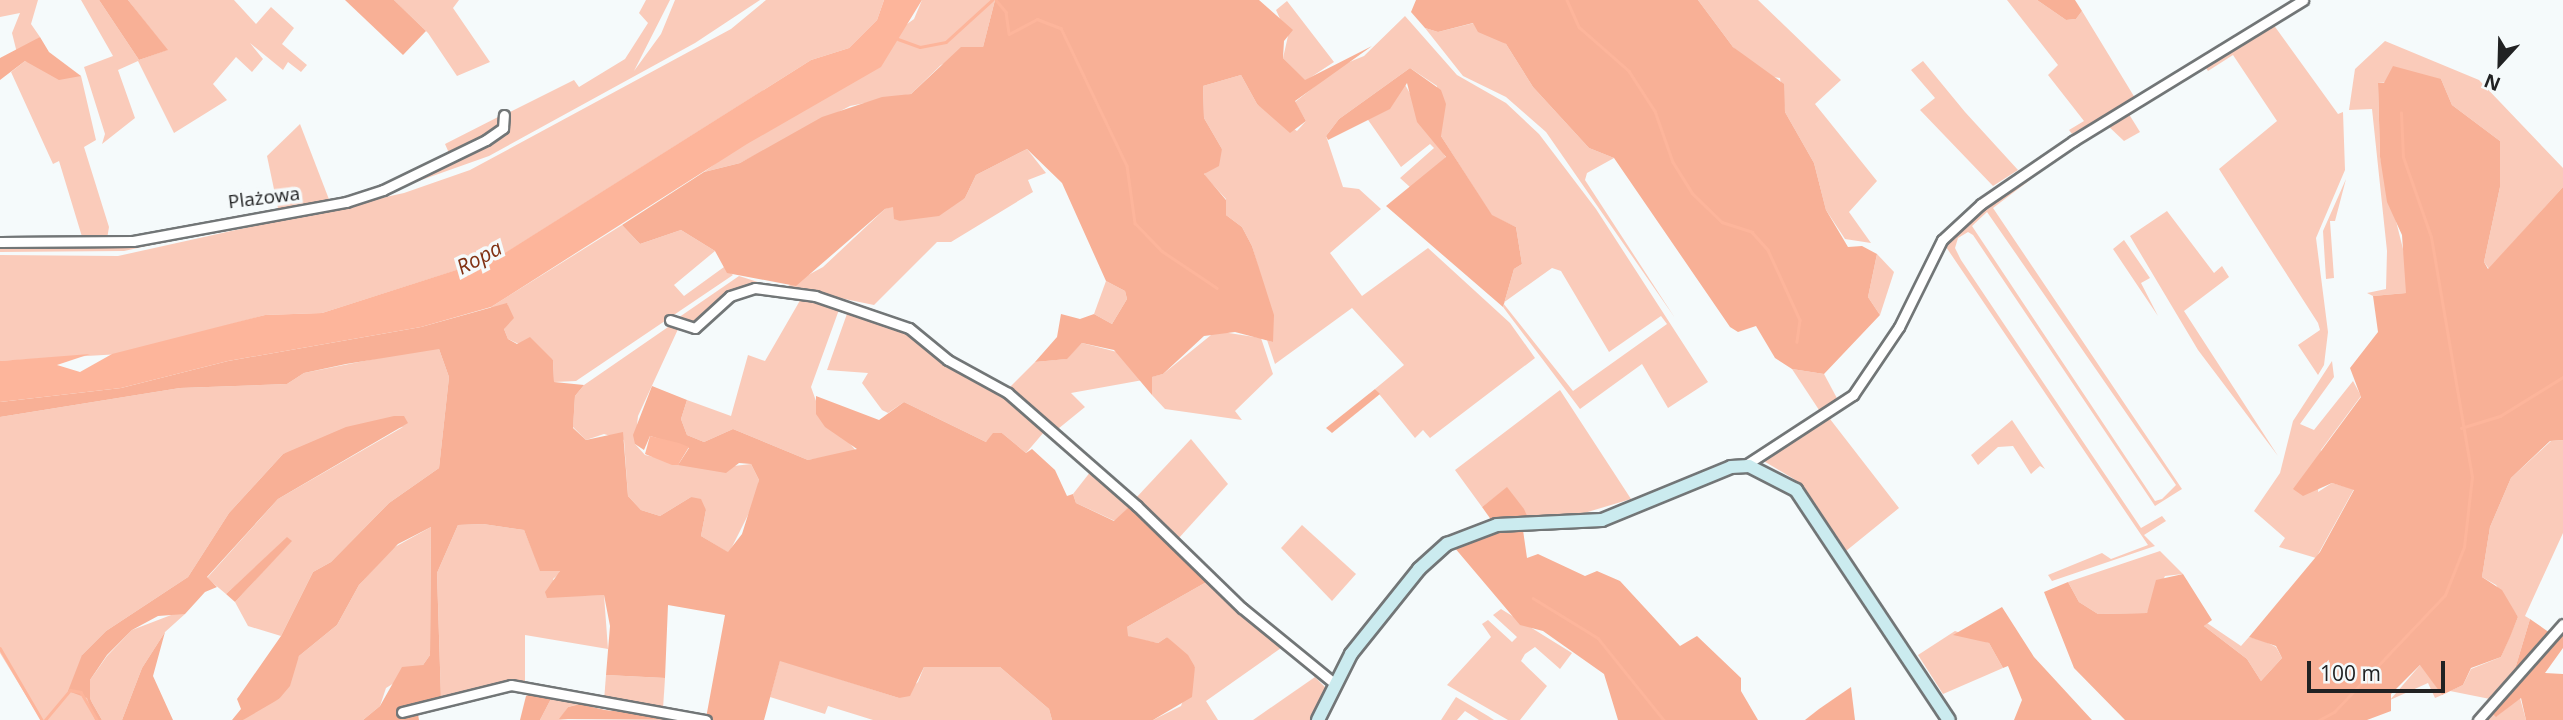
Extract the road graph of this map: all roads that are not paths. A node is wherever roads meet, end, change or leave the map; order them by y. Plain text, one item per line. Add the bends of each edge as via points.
1 (2303, 0) edge
2 (504, 114) dead end
3 (0, 242) edge
4 (670, 320) dead end
5 (1744, 466) junction
6 (2563, 624) edge
7 (1334, 683) junction
8 (402, 712) dead end
9 (706, 720) edge
10 (1318, 720) edge
11 (1949, 720) edge
12 (2478, 720) edge

1 - 5 street via 2073,141 1981,204 1942,240 1899,327 1853,395
2 - 3 street, Plażowa via 503,128 486,140 346,202 133,241
4 - 7 street via 695,328 730,296 755,288 815,296 909,328 948,360 1008,393 1138,506 1242,608
5 - 7 street via 1602,520 1497,525 1447,544 1419,569
5 - 11 street via 1770,472 1796,489
6 - 12 street
7 - 10 street
8 - 9 street via 511,685

